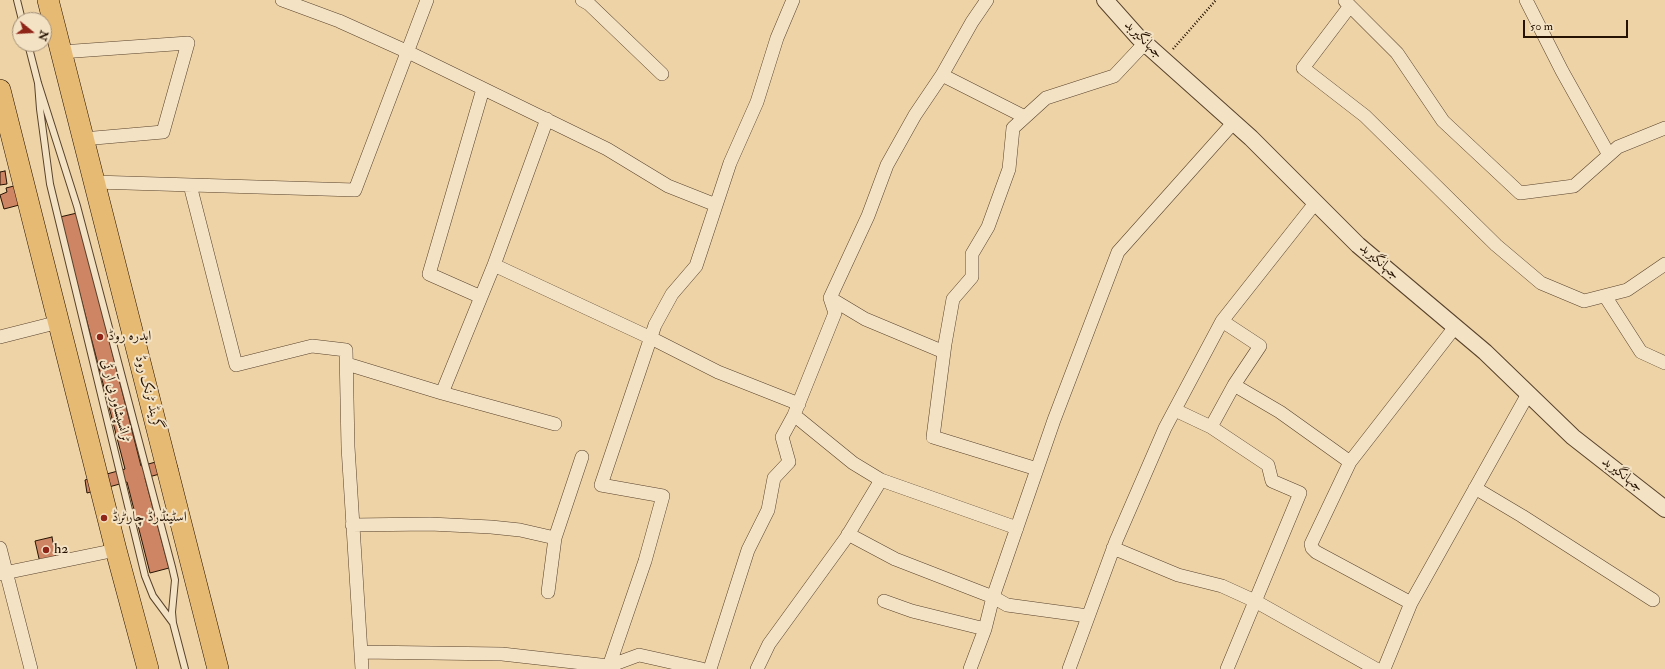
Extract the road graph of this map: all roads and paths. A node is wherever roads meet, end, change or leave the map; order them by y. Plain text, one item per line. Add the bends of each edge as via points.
1 (17, 0) edge
2 (48, 0) edge
3 (282, 0) edge
4 (427, 0) edge
5 (582, 0) edge
6 (793, 0) edge
7 (987, 0) edge
8 (1105, 0) edge
9 (1216, 0) edge
10 (1526, 0) edge
11 (1347, 3) edge
12 (20, 12) edge
13 (1145, 44) junction
14 (30, 52) edge
15 (61, 52) junction
16 (408, 52) junction
17 (1164, 60) junction
18 (662, 74) dead end
19 (942, 75) junction
20 (38, 83) junction
21 (484, 89) junction
22 (0, 90) edge
23 (1025, 117) junction
24 (547, 120) junction
25 (1234, 122) junction
26 (1665, 128) edge
27 (83, 139) junction
28 (1609, 155) junction
29 (94, 182) junction
30 (190, 185) junction
31 (1316, 202) junction
32 (716, 205) junction
33 (1665, 264) edge
34 (494, 265) junction
35 (1605, 296) junction
36 (481, 297) junction
37 (830, 298) junction
38 (1222, 321) junction
39 (59, 322) junction
40 (1455, 327) junction
41 (0, 337) edge
42 (651, 338) junction
43 (944, 352) junction
44 (1663, 359) edge
45 (347, 364) junction
46 (1234, 385) junction
47 (442, 393) junction
48 (1528, 394) junction
49 (796, 409) junction
50 (1175, 410) junction
51 (555, 424) dead end
52 (1211, 427) junction
53 (582, 457) dead end
54 (1350, 462) junction
55 (1037, 469) junction
56 (881, 480) junction
57 (1475, 488) junction
58 (1665, 509) edge
59 (352, 525) junction
60 (1018, 528) junction
61 (848, 534) junction
62 (555, 538) junction
63 (0, 548) edge
64 (1113, 548) junction
65 (116, 550) junction
66 (3, 574) edge
67 (548, 592) dead end
68 (993, 597) junction
69 (1653, 600) dead end
70 (884, 601) dead end
71 (1255, 601) junction
72 (1411, 604) junction
73 (1088, 616) junction
74 (173, 622) junction
75 (985, 630) junction
76 (361, 652) junction
77 (609, 668) edge
78 (1073, 668) edge
79 (31, 669) edge
80 (148, 669) edge
81 (185, 669) edge
82 (218, 669) edge
83 (362, 669) edge
84 (702, 669) edge
85 (710, 669) edge
86 (757, 669) edge
87 (970, 669) edge
88 (1226, 669) edge
89 (1376, 669) edge
90 (1384, 669) edge

1 - 12 lane
2 - 15 highway, گرینڈ ٹرنک روڈ
3 - 16 street via 339,21
4 - 16 street
5 - 18 street
6 - 32 street
7 - 19 street
8 - 13 street, جہانگیربد
9 - 17 path
10 - 28 street
11 - 28 street via 1397,53 1444,121 1520,193 1574,186
11 - 35 street via 1303,68 1365,116 1496,245 1541,283 1584,301
13 - 17 street, جہانگیربد
13 - 23 street via 1114,76 1046,98
14 - 20 lane, ٹرانسپشاور بی آر ٹی
15 - 27 highway, گرینڈ ٹرنک روڈ
15 - 27 street via 188,42 163,132
16 - 21 street
16 - 30 street via 355,190
17 - 25 street, جہانگیربد
19 - 23 street
19 - 37 street via 915,115 887,165 868,216
20 - 74 lane, ٹرانسپشاور بی آر ٹی via 77,206 170,559 175,580
20 - 74 lane, ٹرانسپشاور بی آر ٹی via 50,184 146,576 153,596
21 - 24 street
21 - 36 street via 429,274
22 - 39 highway
23 - 43 street via 1013,128 1009,169 988,227 972,254 972,277 953,299
24 - 32 street via 608,149 668,186
24 - 34 street
25 - 31 street, جہانگیربد
25 - 55 street via 1118,252
26 - 28 street via 1618,147
27 - 29 highway, گرینڈ ٹرنک روڈ
29 - 30 street
29 - 82 highway, گرینڈ ٹرنک روڈ
30 - 45 street via 236,365 312,346 346,350
31 - 38 street
31 - 40 street, جہانگیربد via 1358,245
32 - 42 street via 696,266 672,294
33 - 35 street via 1628,290
34 - 36 street
34 - 42 street
35 - 44 street via 1641,352
36 - 47 street
37 - 43 street via 865,319
37 - 49 street via 835,313
38 - 46 street via 1260,346
38 - 50 street
39 - 41 street
39 - 65 highway
40 - 48 street, جہانگیربد
40 - 54 street
42 - 49 street
42 - 77 street via 601,485 662,496 645,561
43 - 55 street via 933,437
45 - 47 street
45 - 59 street
46 - 52 street
46 - 54 street via 1280,412
47 - 51 street
48 - 57 street
48 - 58 street, جہانگیربد via 1573,437
49 - 56 street via 853,463
49 - 85 street via 782,436 790,462 774,478 768,510 748,550
50 - 52 street
50 - 64 street
52 - 71 street via 1268,465 1272,481 1300,493
53 - 62 street
54 - 72 street via 1311,544 1312,548
55 - 60 street
56 - 60 street
56 - 61 street
57 - 69 street
57 - 72 street
59 - 62 street via 430,524 491,527
59 - 76 street
60 - 68 street
61 - 68 street via 895,559
61 - 86 street via 769,644
62 - 67 street
63 - 66 street
64 - 71 street via 1178,575 1222,586
64 - 73 street
65 - 66 street
65 - 80 highway
66 - 79 street
68 - 73 street via 1007,605
68 - 75 street
70 - 75 street
71 - 88 street
71 - 89 street
72 - 90 street
73 - 78 street
74 - 81 lane, ٹرانسپشاور بی آر ٹی
75 - 87 street
76 - 77 street via 502,654
76 - 83 street
77 - 84 street via 639,654

